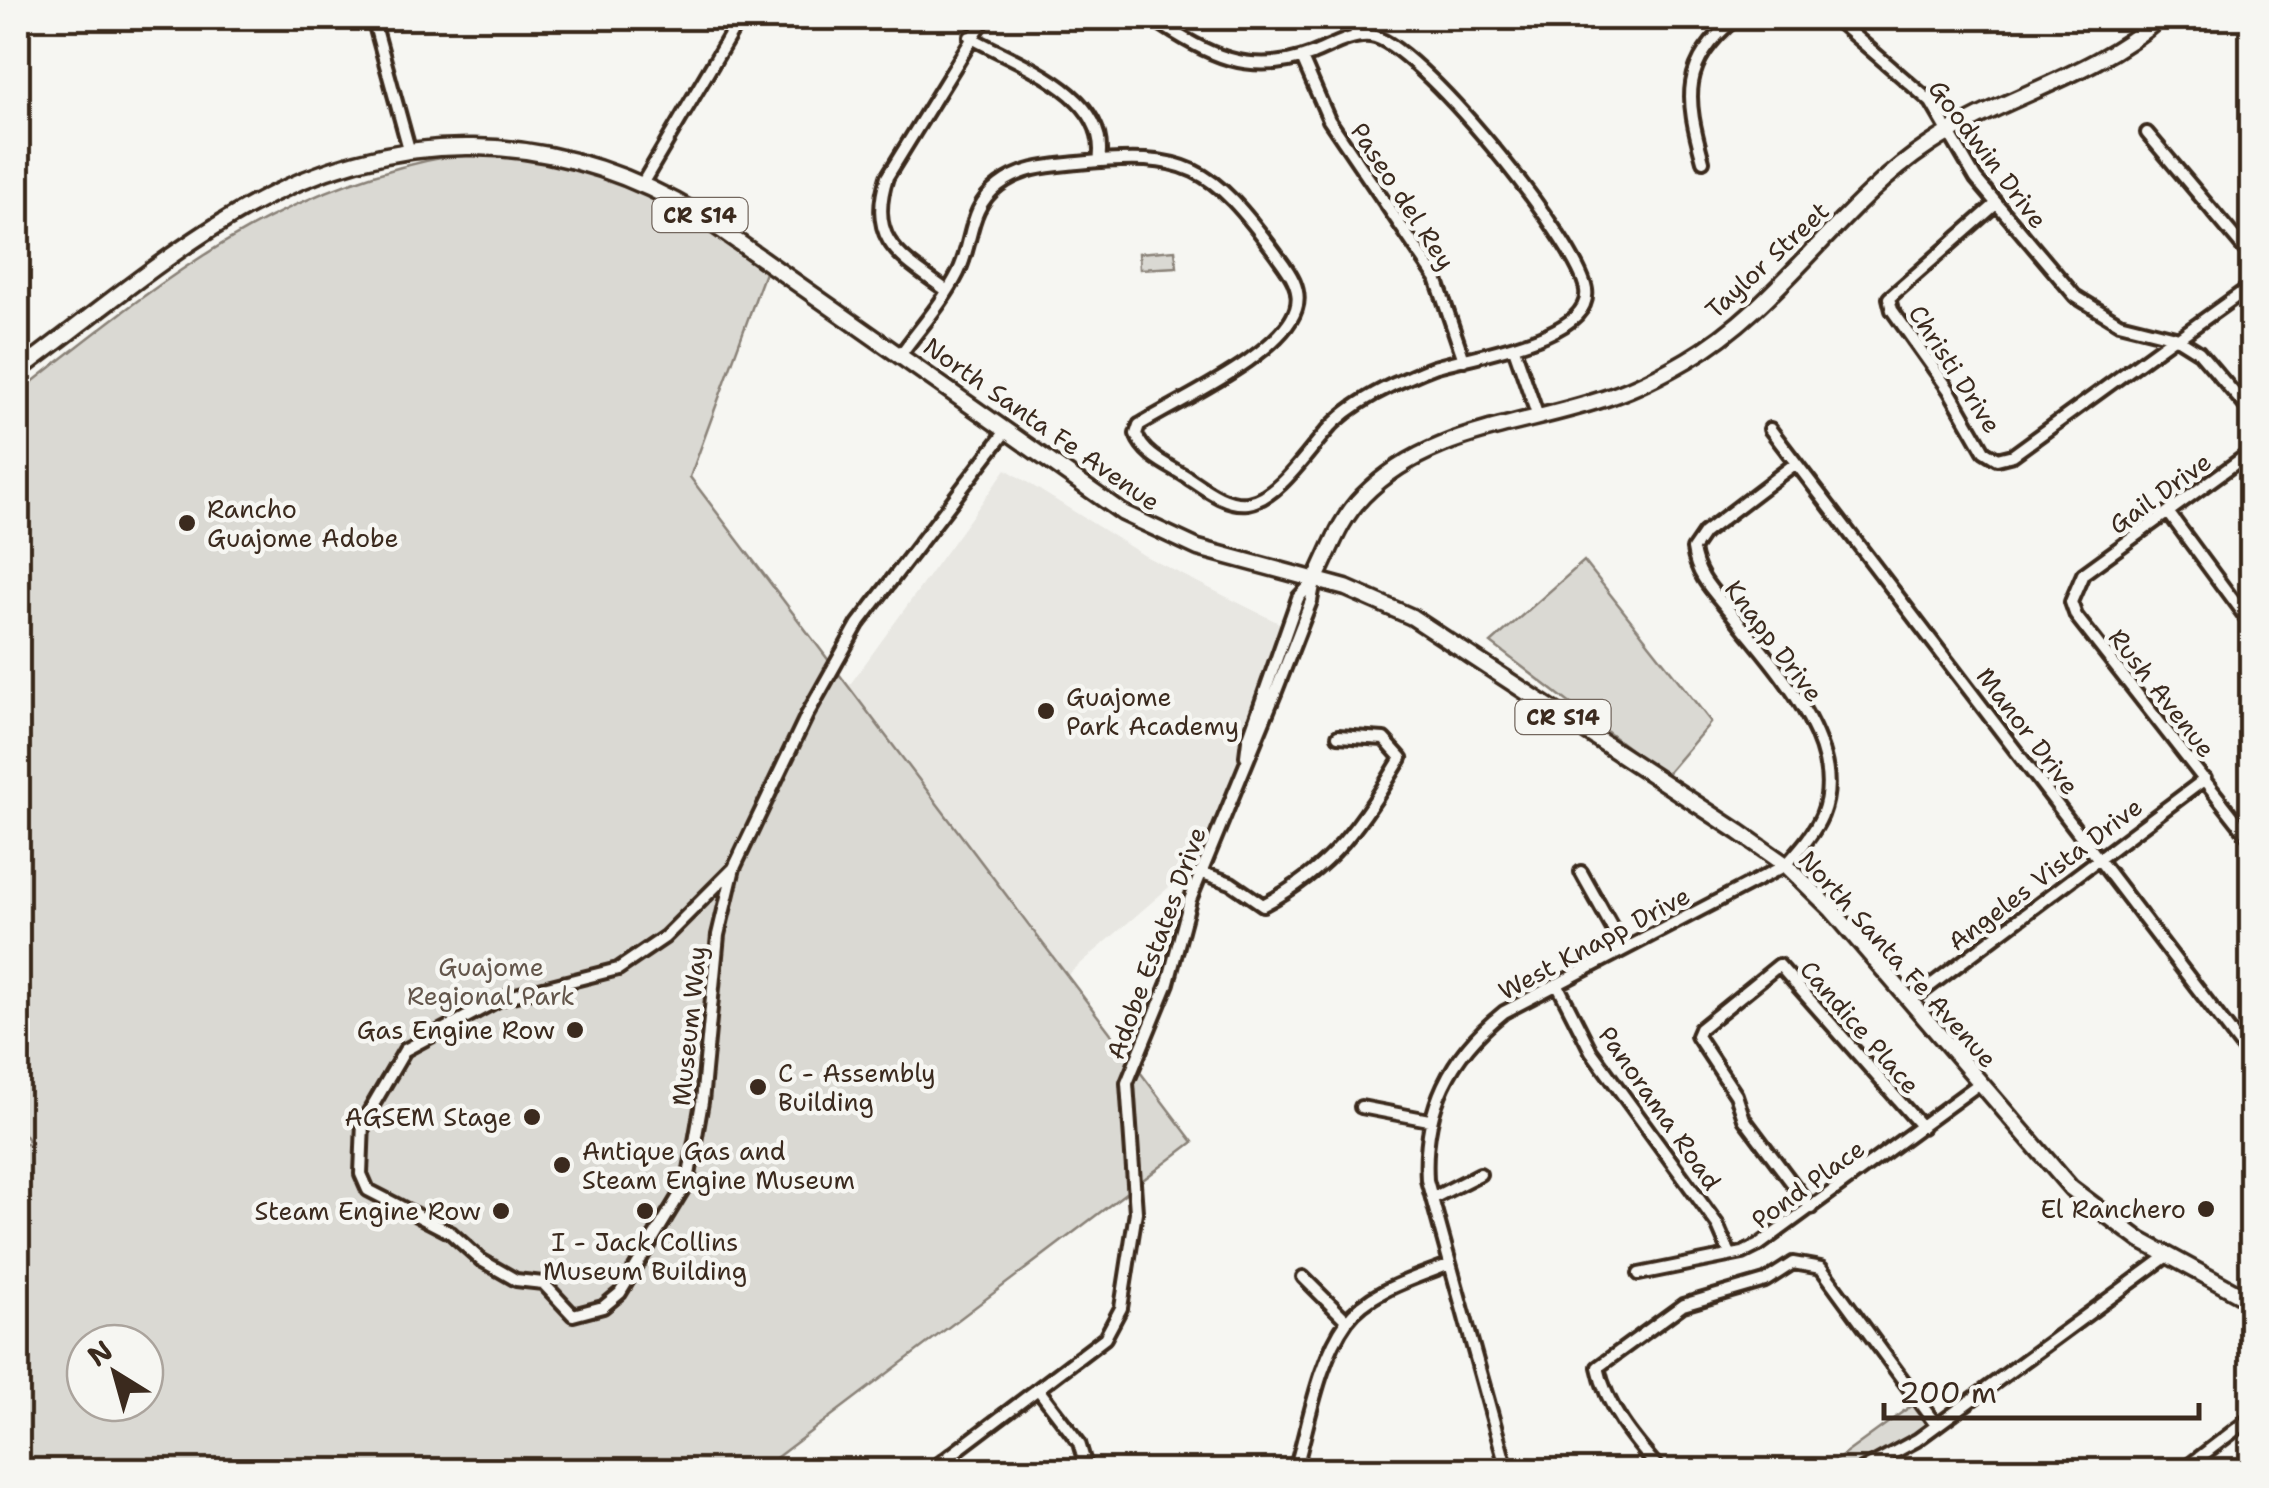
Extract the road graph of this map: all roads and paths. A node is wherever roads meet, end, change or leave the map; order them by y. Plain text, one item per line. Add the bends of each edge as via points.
1 (373, 18) edge
2 (740, 18) edge
3 (986, 18) edge
4 (1152, 18) edge
5 (1358, 18) edge
6 (1736, 18) edge
7 (1834, 18) edge
8 (2160, 18) edge
9 (970, 37) junction
10 (1355, 37) junction
11 (1302, 58) junction
12 (1950, 132) junction
13 (2147, 133) dead end
14 (409, 149) junction
15 (1099, 161) junction
16 (1703, 161) dead end
17 (642, 184) junction
18 (1996, 204) junction
19 (2252, 258) edge
20 (2252, 285) edge
21 (946, 290) junction
22 (2176, 338) junction
23 (1514, 348) junction
24 (902, 354) junction
25 (1464, 360) junction
26 (18, 371) edge
27 (2252, 414) edge
28 (1538, 417) junction
29 (1770, 429) dead end
30 (1006, 431) junction
31 (2252, 451) edge
32 (1796, 463) junction
33 (2168, 512) junction
34 (2092, 567) joint
35 (1314, 580) junction
36 (2252, 626) edge
37 (1338, 736) dead end
38 (2204, 779) junction
39 (2252, 841) edge
40 (2100, 858) junction
41 (1786, 865) junction
42 (734, 868) junction
43 (1200, 872) junction
44 (1582, 872) dead end
45 (1624, 949) junction
46 (1557, 984) junction
47 (1910, 1001) junction
48 (2252, 1060) edge
49 (1980, 1084) junction
50 (1361, 1107) dead end
51 (1429, 1120) junction
52 (1922, 1127) junction
53 (1480, 1174) dead end
54 (1432, 1198) junction
55 (1811, 1208) junction
56 (1730, 1254) junction
57 (2167, 1256) junction
58 (1450, 1264) junction
59 (1639, 1274) dead end
60 (1303, 1277) dead end
61 (2252, 1302) edge
62 (1348, 1321) junction
63 (1038, 1389) junction
64 (2252, 1417) edge
65 (1936, 1425) junction
66 (932, 1470) edge
67 (1087, 1470) edge
68 (1295, 1470) edge
69 (1507, 1470) edge
70 (1660, 1470) edge
71 (1862, 1470) edge
72 (2183, 1470) edge

1 - 14 street
2 - 17 street
3 - 9 street
4 - 11 street via 1224,59 1283,64
5 - 10 street
6 - 16 street via 1706,44 1692,75 1689,109
7 - 12 street, Goodwin Drive via 1931,102
8 - 12 main road, Taylor Street via 2100,62
9 - 15 street via 1073,96 1090,115
9 - 21 street via 887,176 878,204 886,238
10 - 11 street
10 - 23 street via 1372,35 1409,54 1552,220 1580,270 1587,295 1576,318
11 - 25 street, Paseo del Rey via 1329,120 1436,278
12 - 18 street, Goodwin Drive
12 - 28 main road, Taylor Street via 1881,181 1768,297 1708,346 1637,386
13 - 19 street
14 - 17 main road, North Santa Fe Avenue / CR S14 via 525,150
14 - 26 main road, North Santa Fe Avenue / CR S14 via 362,158 243,209
15 - 21 street via 1022,171 998,186 973,216 962,264
15 - 25 street via 1152,157 1184,164 1252,222 1293,277 1297,307 1285,328 1206,391 1140,425 1136,434 1145,451 1225,500 1269,496 1338,419 1380,391
17 - 24 main road, North Santa Fe Avenue / CR S14 via 700,215
18 - 22 street, Goodwin Drive via 2086,304 2119,323
18 - 22 street, Christi Drive via 1889,298 1984,451 1997,459 2014,455
20 - 22 street
21 - 24 street
22 - 27 street, Goodwin Drive via 2215,366
23 - 25 street
23 - 28 street
24 - 30 main road, North Santa Fe Avenue / CR S14
28 - 35 main road, Taylor Street via 1438,444 1390,472 1335,534
29 - 32 street, Manor Drive
30 - 35 main road, North Santa Fe Avenue / CR S14 via 1158,532
30 - 42 street, Museum Way via 845,645
31 - 33 street, Gail Drive
32 - 40 street, Manor Drive
32 - 41 street, Knapp Drive via 1704,533 1693,549 1697,574 1789,685 1826,764 1822,814
33 - 34 street, Gail Drive
33 - 36 street
34 - 38 street, Rush Avenue via 2074,587 2076,616
35 - 41 main road, North Santa Fe Avenue / CR S14 via 1412,617
35 - 43 street, Adobe Estates Drive via 1298,598 1246,762
37 - 43 street via 1384,739 1401,758 1334,857 1263,905
38 - 39 street, Rush Avenue
38 - 40 street, Angeles Vista Drive
40 - 47 street, Angeles Vista Drive
40 - 48 street, Manor Drive
41 - 45 street, West Knapp Drive
41 - 47 main road, North Santa Fe Avenue / CR S14
42 - 42 street, Museum Way via 710,986 702,1102 688,1181 620,1293 603,1307 572,1314 542,1283 516,1280 451,1233 368,1190 361,1174 363,1122 405,1050 500,999 618,969 665,938
43 - 63 street, Adobe Estates Drive via 1168,982 1127,1084 1136,1212 1121,1308 1105,1338
44 - 45 street
45 - 46 street, West Knapp Drive
46 - 51 street, West Knapp Drive via 1474,1036
46 - 56 street, Panorama Road via 1591,1051 1717,1224
47 - 49 main road, North Santa Fe Avenue / CR S14
49 - 52 street, Pond Place
49 - 57 main road, North Santa Fe Avenue / CR S14 via 2071,1188
50 - 51 street
51 - 54 street, West Knapp Drive
52 - 55 street, Pond Place
52 - 55 street, Candice Place via 1779,965 1697,1036 1744,1118
53 - 54 street
54 - 58 street, West Knapp Drive
55 - 56 street, Pond Place via 1759,1245
56 - 59 street, Pond Place
57 - 61 main road, North Santa Fe Avenue / CR S14
57 - 65 street
58 - 62 street via 1386,1290
58 - 69 street, West Knapp Drive
60 - 62 street
62 - 68 street
63 - 66 street, Adobe Estates Drive
63 - 67 street via 1078,1443
64 - 72 street
65 - 70 street via 1822,1268 1793,1263 1765,1281 1683,1305 1598,1368 1626,1430
65 - 71 street

